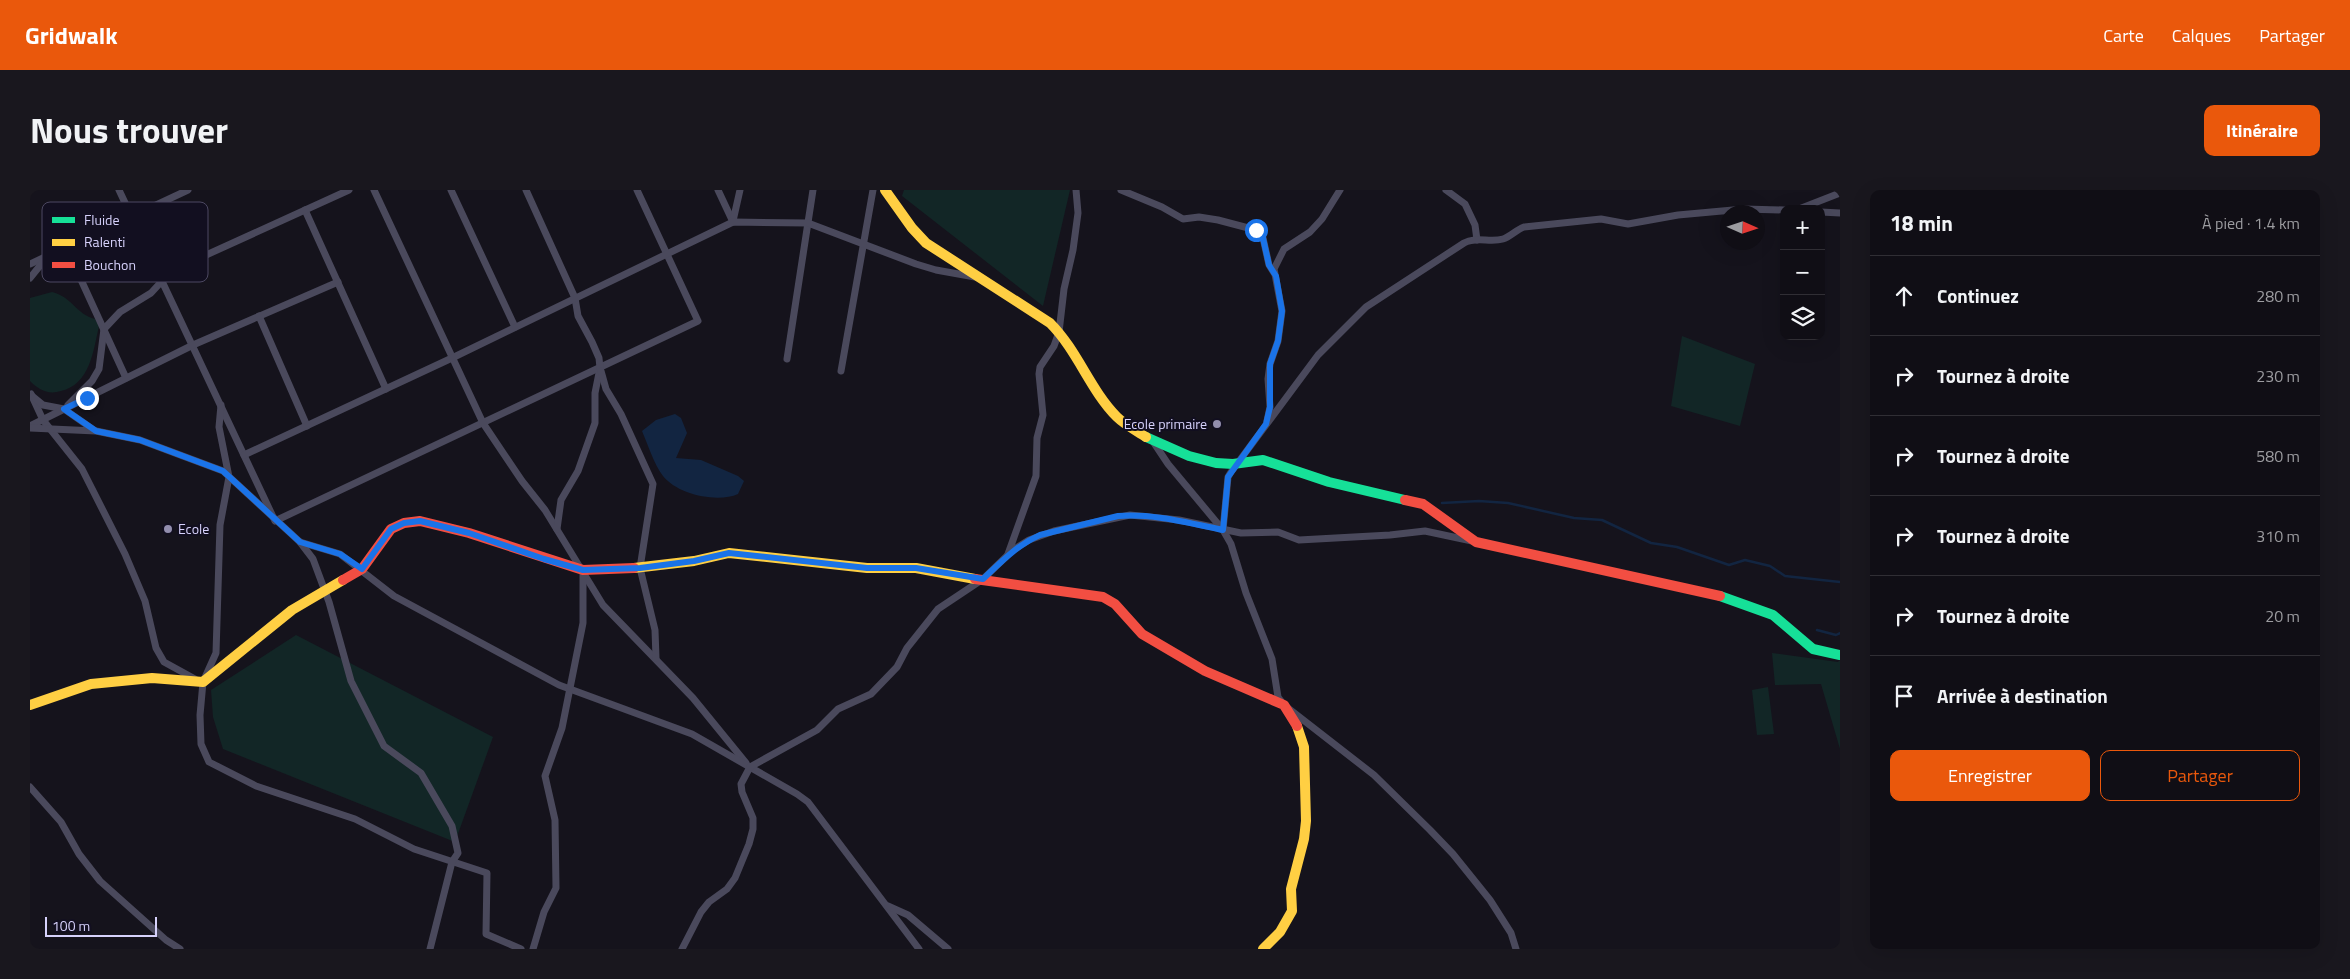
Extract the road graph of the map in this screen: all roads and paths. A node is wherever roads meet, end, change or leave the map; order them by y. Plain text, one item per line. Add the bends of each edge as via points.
1 (119, 190) edge
2 (187, 190) edge
3 (349, 190) edge
4 (374, 190) edge
5 (451, 190) edge
6 (526, 190) edge
7 (637, 190) edge
8 (718, 190) edge
9 (740, 190) edge
10 (813, 190) edge
11 (873, 190) edge
12 (885, 190) edge
13 (1076, 190) edge
14 (1122, 190) edge
15 (1340, 190) edge
16 (1446, 190) edge
17 (1840, 193) edge
18 (125, 202) edge
19 (163, 202) edge
20 (1808, 205) edge
21 (305, 210) junction
22 (1780, 210) edge
23 (1825, 212) edge
24 (1840, 213) edge
25 (733, 222) junction
26 (808, 223) junction
27 (1477, 240) junction
28 (863, 244) junction
29 (667, 254) junction
30 (208, 256) edge
31 (42, 258) edge
32 (42, 262) edge
33 (30, 264) edge
34 (1276, 276) junction
35 (30, 278) edge
36 (982, 278) junction
37 (82, 282) edge
38 (158, 282) edge
39 (163, 282) edge
40 (338, 282) junction
41 (575, 298) junction
42 (259, 316) junction
43 (515, 328) junction
44 (104, 329) junction
45 (1060, 332) junction
46 (193, 345) junction
47 (452, 358) junction
48 (786, 360) dead end
49 (600, 368) junction
50 (841, 371) dead end
51 (126, 378) junction
52 (386, 389) junction
53 (30, 394) edge
54 (221, 405) junction
55 (64, 409) junction
56 (43, 420) junction
57 (482, 423) junction
58 (1266, 424) junction
59 (307, 426) junction
60 (30, 427) edge
61 (49, 429) junction
62 (96, 431) junction
63 (1154, 442) junction
64 (244, 455) junction
65 (1240, 463) junction
66 (229, 476) junction
67 (276, 521) junction
68 (557, 529) junction
69 (1223, 530) junction
70 (300, 542) junction
71 (1476, 542) junction
72 (1008, 555) junction
73 (640, 568) junction
74 (362, 569) junction
75 (583, 570) junction
76 (983, 579) junction
77 (324, 590) junction
78 (1840, 655) edge
79 (656, 658) junction
80 (203, 682) junction
81 (570, 689) junction
82 (30, 705) edge
83 (1284, 705) junction
84 (750, 767) junction
85 (30, 787) edge
86 (452, 862) junction
87 (888, 906) junction
88 (180, 949) edge
89 (430, 949) edge
90 (522, 949) edge
91 (533, 949) edge
92 (682, 949) edge
93 (919, 949) edge
94 (948, 949) edge
95 (1263, 949) edge
96 (1516, 949) edge

1 - 18 street
2 - 19 street
3 - 21 street
4 - 47 street
5 - 43 street
6 - 41 street
7 - 29 street
8 - 25 street
9 - 25 street
10 - 26 street
11 - 28 street
12 - 36 street via 926,243
13 - 45 street via 1078,213
14 - 34 street via 1183,219 1199,217 1256,230 1263,238 1269,265
15 - 34 street via 1322,220 1284,250 1274,269
16 - 27 street via 1465,204
17 - 20 street
21 - 30 street
21 - 40 street
22 - 27 street via 1744,209 1628,224 1601,219 1524,227 1505,239
23 - 24 street
25 - 26 street
25 - 29 street
26 - 28 street
26 - 48 street
27 - 58 street via 1464,243 1366,307 1318,355
28 - 36 street via 936,270
28 - 50 street
29 - 41 street
29 - 49 street via 698,321
31 - 33 street
32 - 35 street
34 - 58 street via 1282,311 1278,341 1270,364 1270,407
36 - 45 street
37 - 44 street
38 - 44 street via 151,293 120,312
39 - 46 street
40 - 42 street
40 - 52 street
41 - 43 street
41 - 49 street via 578,316 596,350
42 - 46 street
42 - 59 street
43 - 47 street
44 - 51 street
44 - 55 street via 99,368 92,381
45 - 63 street via 1098,393 1118,418
45 - 72 street via 1040,367 1043,415 1037,438 1038,464
46 - 51 street
46 - 54 street
47 - 52 street
47 - 57 street
49 - 57 street
49 - 68 street via 595,393 595,423 578,471 561,500
49 - 73 street via 606,388 653,484
51 - 55 street
52 - 59 street
53 - 55 street via 43,405
53 - 56 street
54 - 64 street
54 - 66 street via 219,427
55 - 56 street
55 - 62 street
56 - 60 street
56 - 61 street
57 - 67 street
57 - 68 street
58 - 65 street
59 - 64 street
60 - 61 street
61 - 62 street
61 - 80 street via 82,469 125,554 145,601 156,648 164,662
62 - 66 street via 140,440
63 - 65 street via 1216,463
63 - 69 street via 1168,464
64 - 67 street
65 - 69 street via 1228,477
65 - 71 street via 1263,460 1277,463 1329,482 1423,504
66 - 67 street
66 - 80 street via 220,525 216,653
67 - 70 street
68 - 75 street
69 - 71 street via 1278,532 1299,540 1424,531
69 - 72 street via 1179,520 1124,516 1040,535
69 - 83 street via 1264,634 1278,697
70 - 74 street via 340,554
70 - 77 street via 313,559
71 - 78 street via 1714,594 1773,615 1813,649
72 - 76 street
73 - 75 street
73 - 76 street via 729,553 867,568 916,568
73 - 79 street via 655,630
74 - 75 street via 391,529 420,521 461,530
74 - 77 street
74 - 81 street via 394,596
75 - 79 street via 603,605
75 - 81 street via 583,622
76 - 83 street via 1103,597 1115,604 1142,634 1205,672
76 - 84 street via 938,608 907,648 897,667 871,694 838,709 817,730
77 - 80 street via 292,610
77 - 86 street via 351,681 384,746 421,773 452,826 458,853
79 - 84 street via 694,698
80 - 82 street via 152,678 90,684
80 - 86 street via 201,744 208,762 256,786 355,819 414,850
81 - 84 street via 692,734
81 - 91 street via 562,728 545,776 555,820 556,888 544,912
83 - 95 street via 1299,729 1304,747 1306,821 1291,889 1292,911 1280,932
83 - 96 street via 1374,775 1453,854 1490,900 1511,933
84 - 87 street via 808,802
84 - 92 street via 741,784 753,818 749,844 735,878 700,912
85 - 88 street via 61,822 79,854 100,881
86 - 89 street
86 - 90 street via 487,873 486,934
87 - 93 street
87 - 94 street via 908,915

